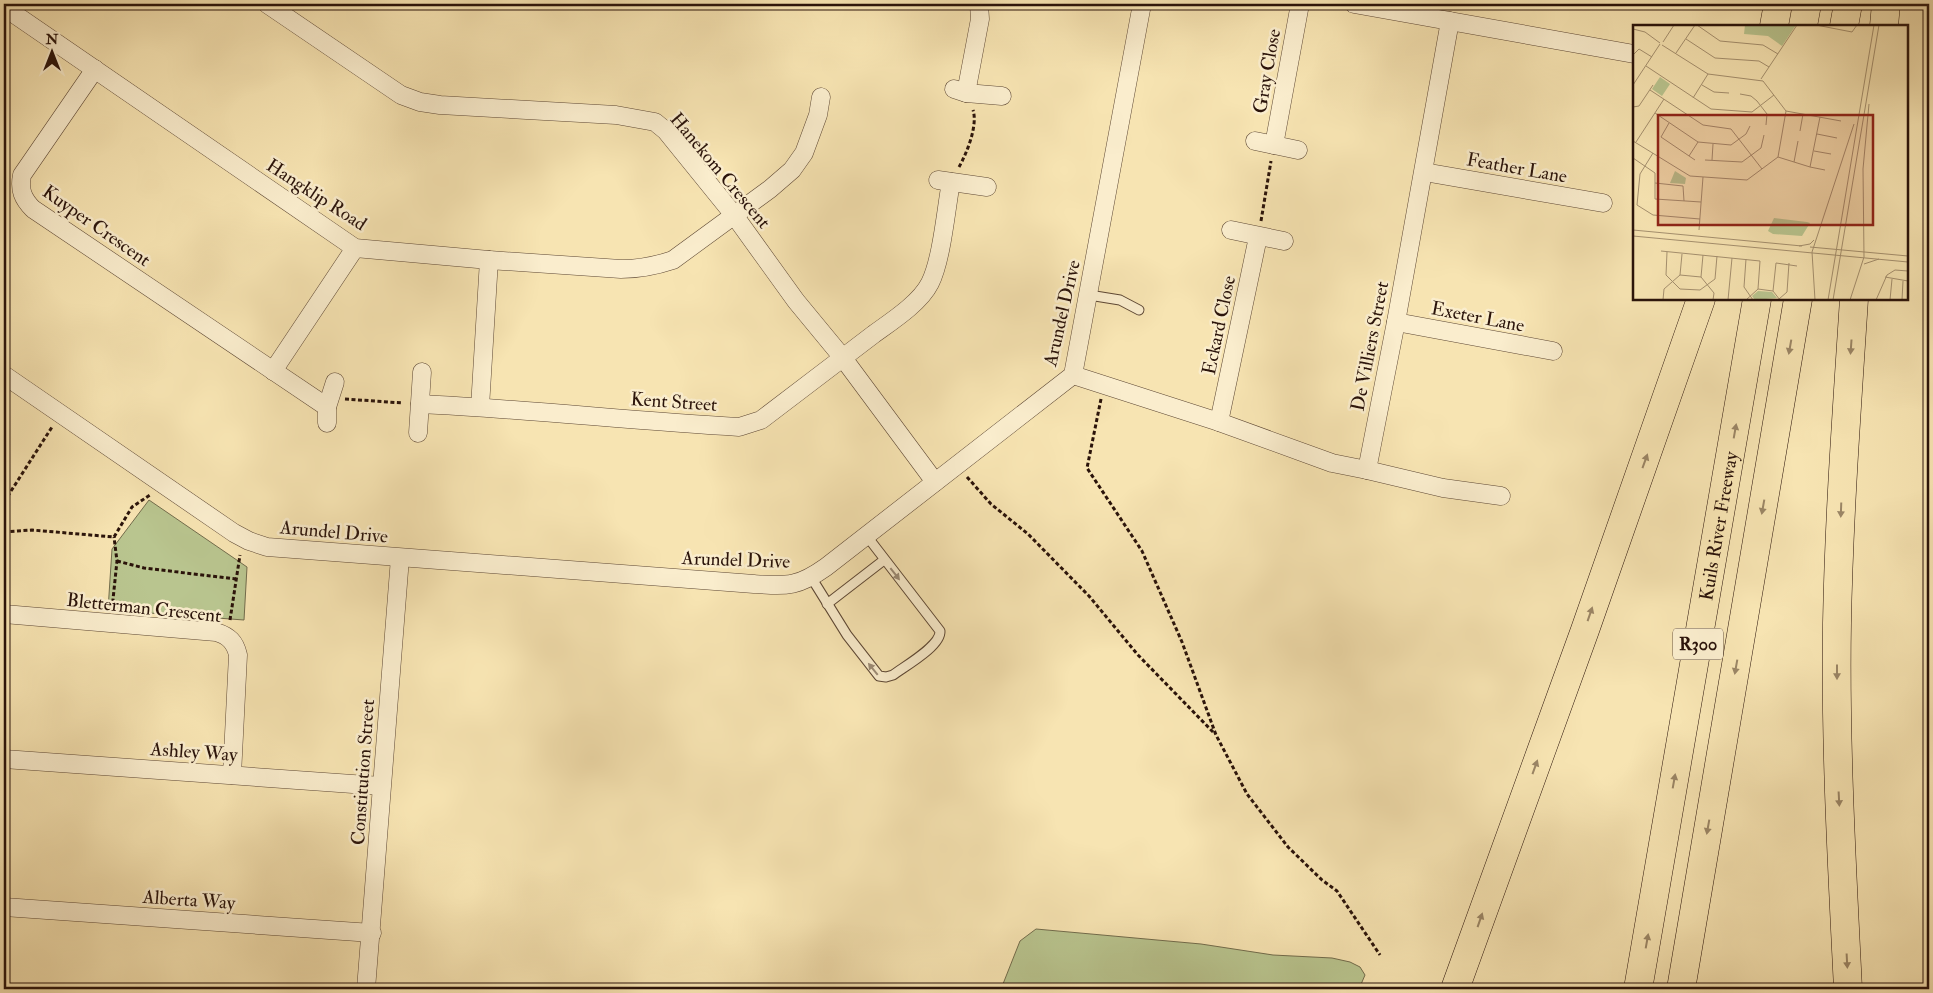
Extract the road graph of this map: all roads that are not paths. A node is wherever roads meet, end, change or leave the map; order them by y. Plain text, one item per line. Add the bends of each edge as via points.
1 (267, 4) edge
2 (979, 4) edge
3 (1142, 4) edge
4 (1300, 4) edge
5 (1354, 4) edge
6 (1778, 4) edge
7 (1807, 4) edge
8 (1848, 4) edge
9 (1886, 4) edge
10 (4, 7) edge
11 (1450, 21) junction
12 (1774, 25) edge
13 (1803, 25) edge
14 (1844, 25) edge
15 (1884, 25) edge
16 (1633, 54) edge
17 (95, 69) junction
18 (1002, 96) dead end
19 (821, 97) dead end
20 (1255, 141) dead end
21 (1274, 145) junction
22 (1298, 150) dead end
23 (1424, 172) junction
24 (988, 188) dead end
25 (1603, 203) dead end
26 (734, 216) junction
27 (1231, 230) dead end
28 (1258, 237) junction
29 (1284, 241) dead end
30 (355, 248) junction
31 (489, 260) junction
32 (1089, 295) junction
33 (1701, 300) edge
34 (1757, 300) edge
35 (1798, 300) edge
36 (1854, 300) edge
37 (1138, 310) dead end
38 (1396, 322) junction
39 (1552, 352) dead end
40 (843, 358) junction
41 (273, 372) junction
42 (422, 372) dead end
43 (4, 375) edge
44 (1073, 375) junction
45 (335, 382) dead end
46 (420, 404) junction
47 (480, 406) junction
48 (1219, 422) junction
49 (418, 433) dead end
50 (1366, 470) junction
51 (935, 482) junction
52 (1501, 496) dead end
53 (866, 535) junction
54 (400, 558) junction
55 (884, 560) junction
56 (811, 577) junction
57 (827, 604) junction
58 (4, 614) edge
59 (4, 759) edge
60 (232, 775) junction
61 (381, 786) junction
62 (4, 907) edge
63 (372, 933) junction
64 (366, 989) edge
65 (1455, 989) edge
66 (1638, 989) edge
67 (1681, 989) edge
68 (1848, 989) edge

1 - 26 street, Hanekom Crescent via 374,78 420,102 616,115 655,122 666,131
2 - 18 street via 980,19 960,91
3 - 32 street, Arundel Drive
4 - 21 street, Gray Close
5 - 11 street
6 - 12 highway
7 - 13 highway
8 - 14 highway
9 - 15 highway
10 - 17 street, Hangklip Road
11 - 16 street
11 - 23 street, De Villiers Street
17 - 30 street, Hangklip Road
17 - 41 street, Kuyper Crescent via 22,175 21,193 25,201
19 - 26 street, Hangklip Road via 804,154 792,170
20 - 21 street
21 - 22 street
23 - 25 street, Feather Lane
23 - 38 street, De Villiers Street
24 - 40 street, Kent Street via 944,181 936,268 930,283 897,317
26 - 31 street, Hangklip Road via 673,260 638,269
26 - 40 street, Hanekom Crescent via 796,301
27 - 28 street
28 - 29 street
28 - 48 street, Eckard Close
30 - 31 street, Hangklip Road
30 - 41 street
31 - 47 street
32 - 37 lane via 1120,300
32 - 44 street, Arundel Drive
65 -> 33 highway
66 -> 34 highway, Kuils River Freeway / R300
35 -> 67 highway, Kuils River Freeway / R300
36 -> 68 highway via 1837,623 1837,750
38 - 39 street, Exeter Lane
38 - 50 street, De Villiers Street
40 - 47 street, Kent Street via 761,420 739,427
40 - 51 street, Hanekom Crescent
41 - 45 street, Kuyper Crescent via 328,410
42 - 46 street
43 - 54 street, Arundel Drive via 249,541 283,549
44 - 48 street
44 - 51 street, Arundel Drive
46 - 47 street, Kent Street
46 - 49 street
48 - 50 street via 1332,463
50 - 52 street via 1443,488
51 - 53 street, Arundel Drive
53 - 55 lane
53 - 56 street, Arundel Drive
54 - 56 street, Arundel Drive via 784,585
54 - 61 street, Constitution Street
55 - 57 lane
55 -> 57 lane via 940,631 935,644 893,675 879,676
56 - 57 lane
58 - 60 street, Bletterman Crescent via 226,635 236,647 238,656
59 - 60 street, Ashley Way
60 - 61 street, Ashley Way
61 - 63 street, Constitution Street
62 - 63 street, Alberta Way
63 - 64 street, Constitution Street

